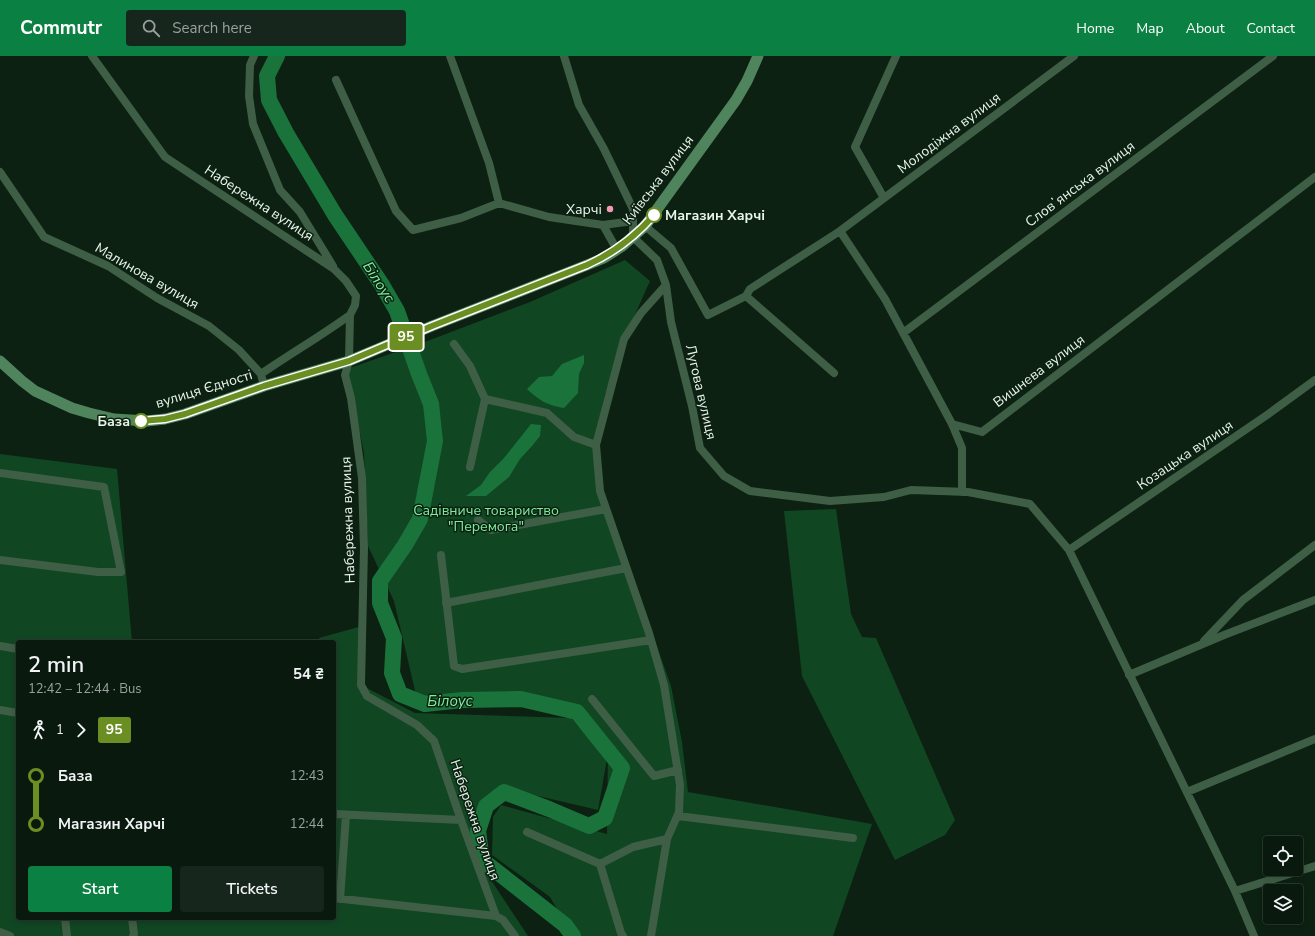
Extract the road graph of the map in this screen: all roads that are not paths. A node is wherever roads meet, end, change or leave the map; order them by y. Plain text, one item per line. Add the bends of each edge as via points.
1 (254, 56) edge
2 (450, 56) edge
3 (564, 56) edge
4 (896, 56) edge
5 (1074, 56) edge
6 (1273, 56) edge
7 (95, 57) edge
8 (756, 58) edge
9 (336, 80) dead end
10 (0, 172) edge
11 (1315, 177) edge
12 (884, 198) junction
13 (499, 203) junction
14 (633, 221) junction
15 (603, 225) junction
16 (645, 226) junction
17 (840, 231) junction
18 (633, 237) junction
19 (616, 250) junction
20 (334, 269) junction
21 (666, 285) junction
22 (746, 296) junction
23 (350, 315) junction
24 (903, 333) junction
25 (454, 344) dead end
26 (378, 349) joint
27 (0, 361) edge
28 (349, 361) junction
29 (834, 373) dead end
30 (261, 374) junction
31 (1315, 380) edge
32 (264, 386) junction
33 (485, 399) junction
34 (952, 424) junction
35 (596, 445) junction
36 (470, 467) dead end
37 (0, 473) edge
38 (962, 492) junction
39 (606, 509) junction
40 (478, 520) dead end
41 (1315, 545) edge
42 (1069, 550) junction
43 (441, 555) dead end
44 (0, 560) edge
45 (626, 568) junction
46 (1315, 600) edge
47 (446, 603) junction
48 (651, 640) junction
49 (1201, 644) junction
50 (0, 646) edge
51 (16, 649) edge
52 (1130, 675) junction
53 (592, 699) dead end
54 (0, 710) edge
55 (16, 713) edge
56 (1315, 739) edge
57 (678, 770) junction
58 (1187, 792) junction
59 (336, 814) edge
60 (346, 814) junction
61 (678, 816) junction
62 (461, 820) junction
63 (527, 832) dead end
64 (853, 838) dead end
65 (667, 840) junction
66 (600, 864) junction
67 (1315, 866) edge
68 (1235, 891) junction
69 (337, 899) edge
70 (496, 916) junction
71 (65, 920) edge
72 (132, 920) edge
73 (0, 932) edge
74 (10, 936) edge
75 (67, 936) edge
76 (133, 936) edge
77 (515, 936) edge
78 (623, 936) edge
79 (652, 936) edge
80 (1254, 936) edge

1 - 20 street via 250,65 249,96 253,124 280,190 300,212
2 - 13 street via 489,163
3 - 14 street via 580,105 633,209
4 - 12 street via 855,147
5 - 12 street, Молодіжна вулиця
6 - 24 street, Словʼянська вулиця
7 - 20 street, Набережна вулиця via 165,157
8 - 16 main road, Київська вулиця via 736,100
9 - 13 street via 396,210 413,230 461,218
10 - 30 street, Малинова вулиця via 44,237 108,266 157,298 209,326 239,350
11 - 34 street, Вишнева вулиця via 982,432
12 - 17 street, Молодіжна вулиця
13 - 15 street via 549,217
14 - 15 street
14 - 18 street
15 - 19 street
16 - 18 main road, Київська вулиця
16 - 22 street, Молодіжна вулиця via 671,248 708,315
17 - 22 street, Молодіжна вулиця via 750,288
17 - 24 street via 885,299
18 - 19 main road, Київська вулиця
18 - 21 street, Лугова вулиця via 657,260
19 - 26 main road, Київська вулиця via 604,258
20 - 23 street, Набережна вулиця via 356,296
21 - 35 street via 624,339
21 - 38 street, Лугова вулиця via 671,322 700,448 724,476 750,491 830,501 884,497 911,490
22 - 29 street
23 - 28 street, Набережна вулиця
23 - 30 street
24 - 34 street
25 - 33 street via 470,366
26 - 28 main road, вулиця Єдності
27 - 32 main road, вулиця Єдності via 35,391 52,399 89,413 130,420 147,421 185,414
28 - 32 main road, вулиця Єдності
28 - 62 street, Набережна вулиця via 345,375 351,398 362,486 364,548 361,685 367,696 417,725 434,741
30 - 32 street, Малинова вулиця
31 - 42 street, Козацька вулиця
33 - 35 street via 547,413 574,437
33 - 36 street
34 - 38 street via 962,448
35 - 39 street via 600,491
37 - 44 street via 104,487 121,572 98,572
38 - 42 street, Лугова вулиця via 1030,504
39 - 40 street via 491,530
39 - 45 street
41 - 49 street via 1243,600
42 - 52 street, Лугова вулиця
43 - 47 street
45 - 47 street
45 - 48 street
46 - 49 street
47 - 48 street via 454,666 462,669
48 - 57 street via 664,685
49 - 52 street
50 - 51 street
52 - 58 street, Лугова вулиця
53 - 57 street via 654,776
54 - 55 street
56 - 58 street
57 - 61 street
58 - 68 street, Лугова вулиця
59 - 60 street
60 - 62 street
60 - 69 street
61 - 64 street
61 - 65 street
62 - 70 street, Набережна вулиця
63 - 66 street
65 - 66 street via 633,847
65 - 79 street
66 - 78 street
67 - 68 street
68 - 80 street, Лугова вулиця
69 - 70 street
70 - 77 street via 503,920
71 - 75 street
72 - 76 street
73 - 74 street

